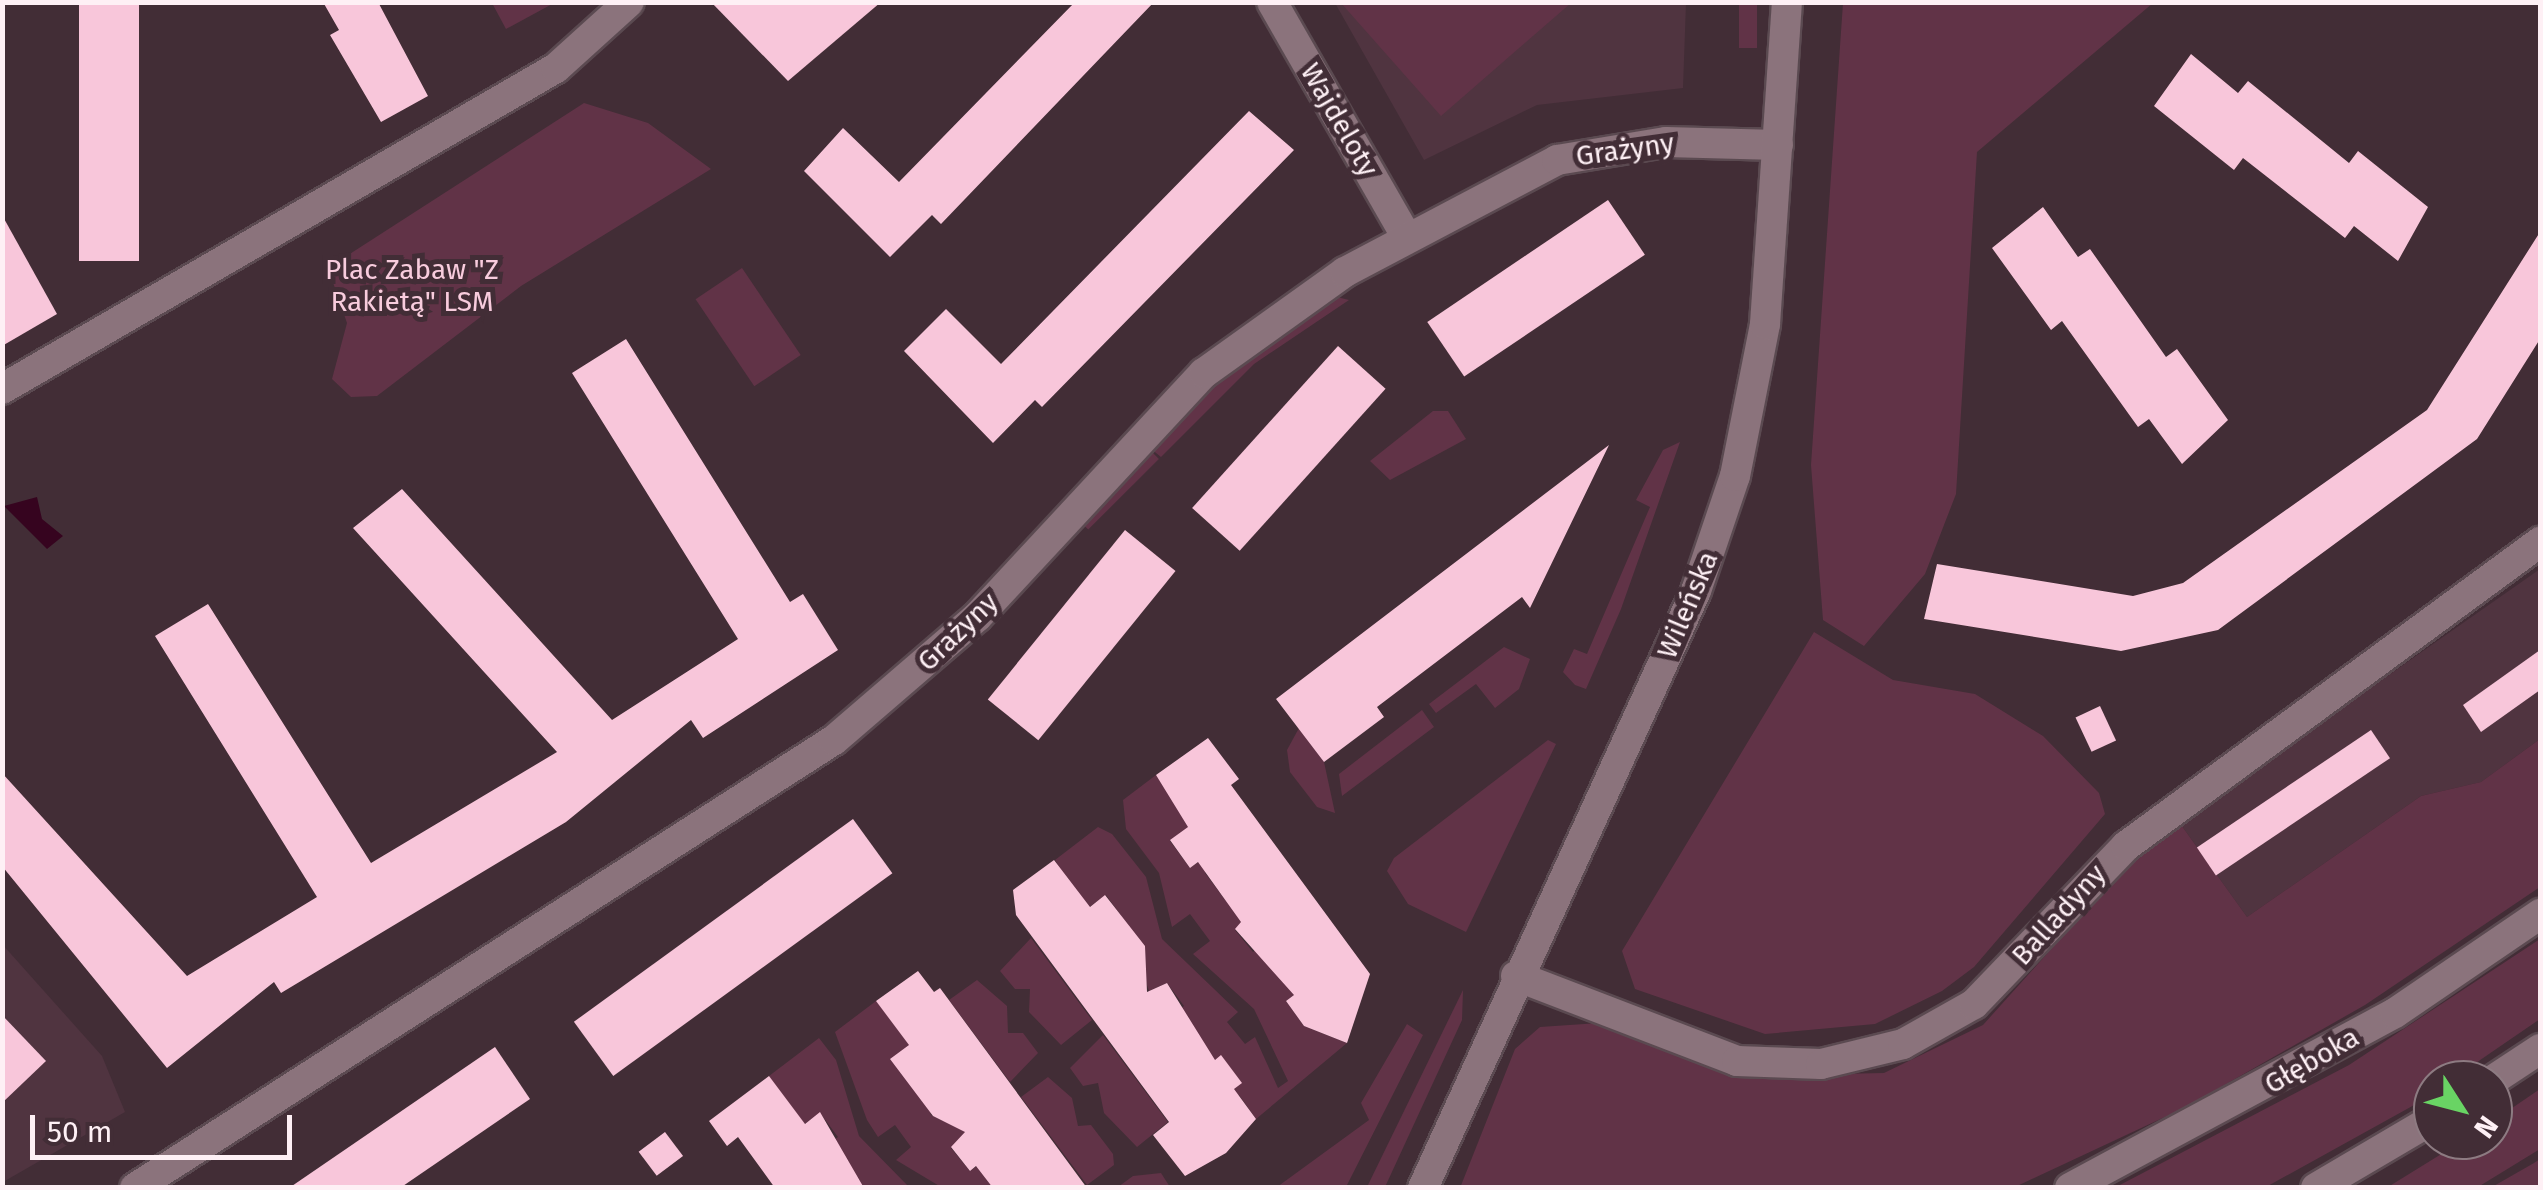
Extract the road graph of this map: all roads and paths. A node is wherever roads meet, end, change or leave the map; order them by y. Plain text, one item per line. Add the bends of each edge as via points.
1 (628, 2) edge
2 (1272, 2) edge
3 (1786, 2) edge
4 (1778, 145) junction
5 (1406, 236) junction
6 (2, 389) edge
7 (2540, 542) edge
8 (2540, 914) edge
9 (1516, 976) junction
10 (2540, 1049) edge
11 (2513, 1067) edge
12 (2413, 1131) edge
13 (1431, 1180) edge
14 (148, 1184) edge
15 (2070, 1188) edge
16 (2316, 1188) edge

1 - 6 street via 556,68
2 - 5 street, Wajdeloty
3 - 4 street, Wileńska
4 - 5 street, Grażyny via 1608,146 1508,182
4 - 9 street, Wileńska via 1758,371 1720,524
5 - 14 street, Grażyny via 1217,362 977,617 834,740
7 - 9 street, Balladyny via 2126,846 1974,1004 1903,1044 1820,1064 1737,1060
8 - 15 street, Głęboka via 2396,1013
9 - 13 street, Wileńska
10 - 11 street
12 - 16 street

